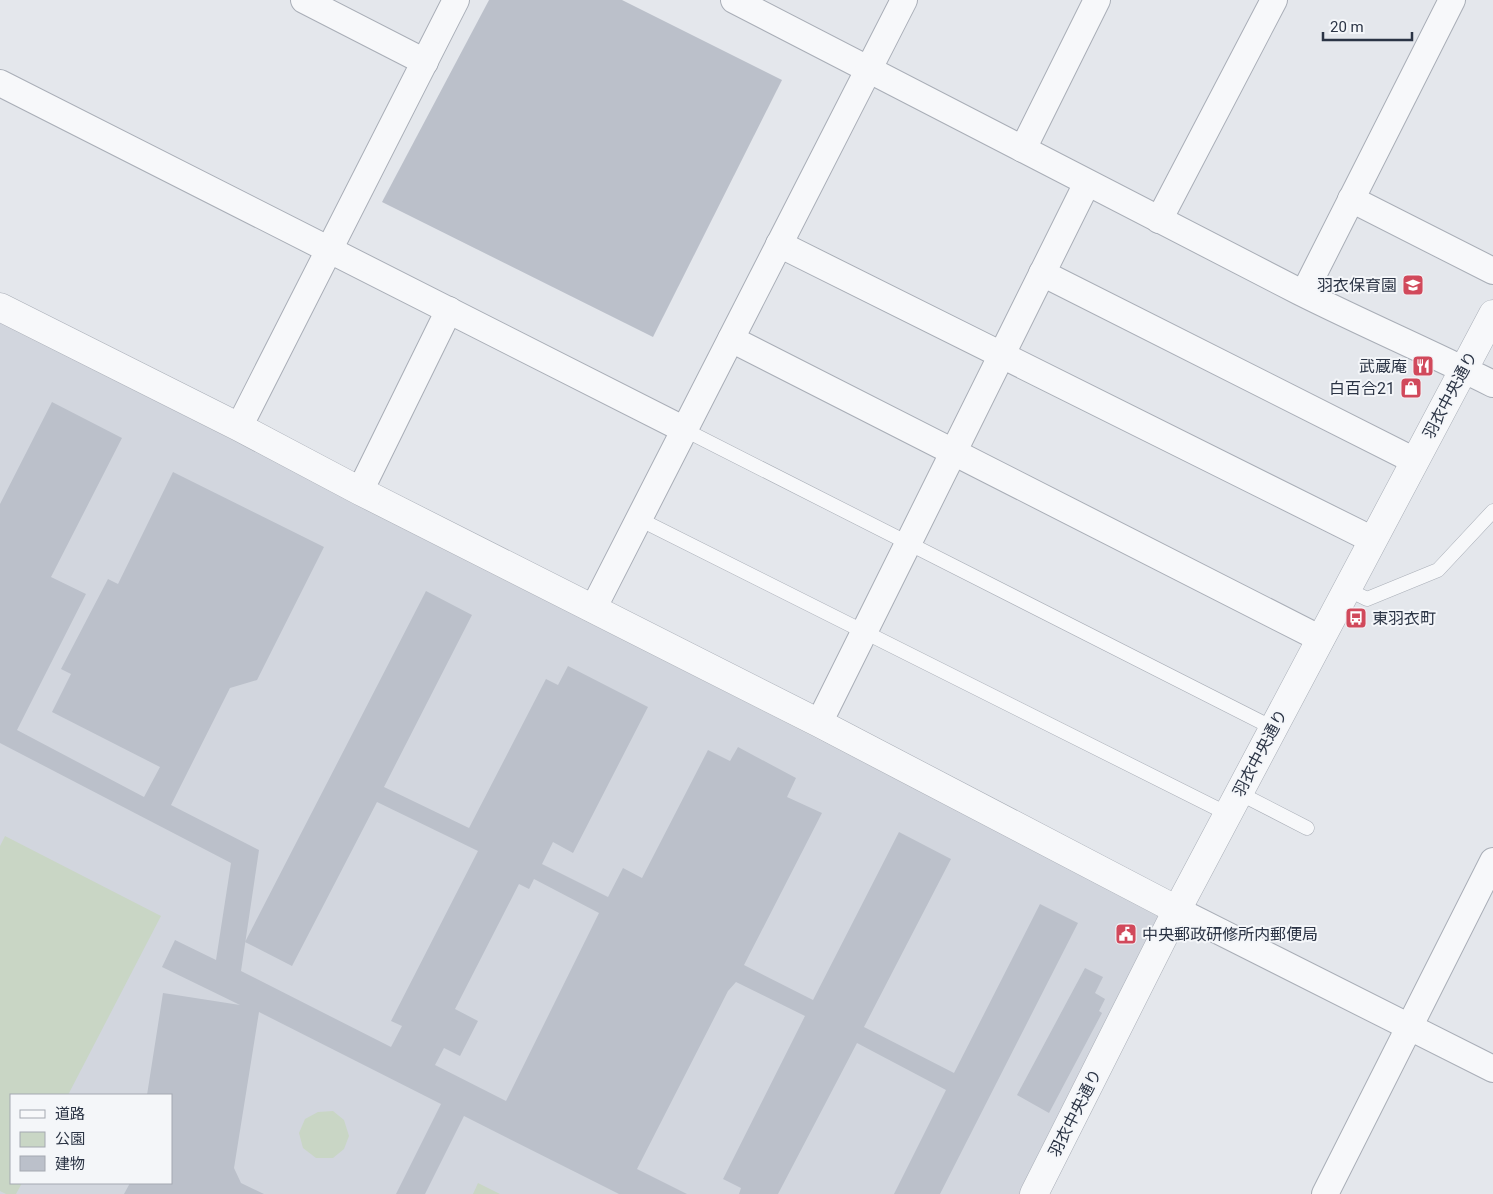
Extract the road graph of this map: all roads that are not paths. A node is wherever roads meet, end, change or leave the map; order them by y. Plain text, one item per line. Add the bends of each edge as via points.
1 (304, 0) edge
2 (456, 0) edge
3 (734, 0) edge
4 (904, 0) edge
5 (1097, 0) edge
6 (1274, 0) edge
7 (1452, 0) edge
8 (425, 62) junction
9 (869, 69) junction
10 (0, 83) edge
11 (1023, 150) junction
12 (1087, 183) junction
13 (1351, 199) junction
14 (1159, 220) junction
15 (779, 244) junction
16 (329, 250) junction
17 (1493, 271) edge
18 (1042, 274) junction
19 (1304, 294) junction
20 (0, 307) edge
21 (449, 310) junction
22 (1493, 314) edge
23 (731, 339) junction
24 (1001, 355) junction
25 (1464, 369) junction
26 (1493, 384) edge
27 (239, 427) junction
28 (685, 430) junction
29 (953, 452) junction
30 (1415, 461) junction
31 (360, 491) junction
32 (1493, 511) edge
33 (638, 520) junction
34 (1373, 540) junction
35 (908, 543) junction
36 (1347, 589) junction
37 (593, 609) junction
38 (864, 632) junction
39 (1321, 639) junction
40 (818, 723) junction
41 (1273, 728) junction
42 (1233, 803) junction
43 (1307, 828) dead end
44 (1493, 861) edge
45 (1177, 910) junction
46 (1409, 1027) junction
47 (1493, 1069) edge
48 (1034, 1194) edge
49 (1325, 1194) edge

1 - 8 street
2 - 8 street
3 - 9 street
4 - 9 street
5 - 11 street
6 - 14 street
7 - 13 street
8 - 16 street
9 - 11 street
9 - 15 street
10 - 16 street
11 - 12 street
12 - 14 street
12 - 18 street
13 - 17 street
13 - 19 street
14 - 19 street
15 - 23 street
15 - 24 street
16 - 21 street
16 - 27 street
18 - 24 street
18 - 30 street
19 - 25 street
20 - 27 street
21 - 28 street
21 - 31 street
22 - 25 street, 羽衣中央通り
23 - 28 street
23 - 29 street
24 - 29 street
24 - 34 street
25 - 26 street
25 - 30 street, 羽衣中央通り
27 - 31 street
28 - 33 street
28 - 35 lane
29 - 35 street
29 - 39 street
30 - 34 street, 羽衣中央通り
31 - 37 street
32 - 36 lane via 1438,570 1367,599
33 - 37 street
33 - 38 lane
34 - 36 street, 羽衣中央通り
35 - 38 street
35 - 41 lane
36 - 39 street, 羽衣中央通り
37 - 40 street
38 - 40 street
38 - 42 lane
39 - 41 street, 羽衣中央通り
40 - 45 street
41 - 42 street, 羽衣中央通り
42 - 43 lane
42 - 45 street, 羽衣中央通り
44 - 46 street
45 - 46 street
45 - 48 street, 羽衣中央通り
46 - 47 street
46 - 49 street

